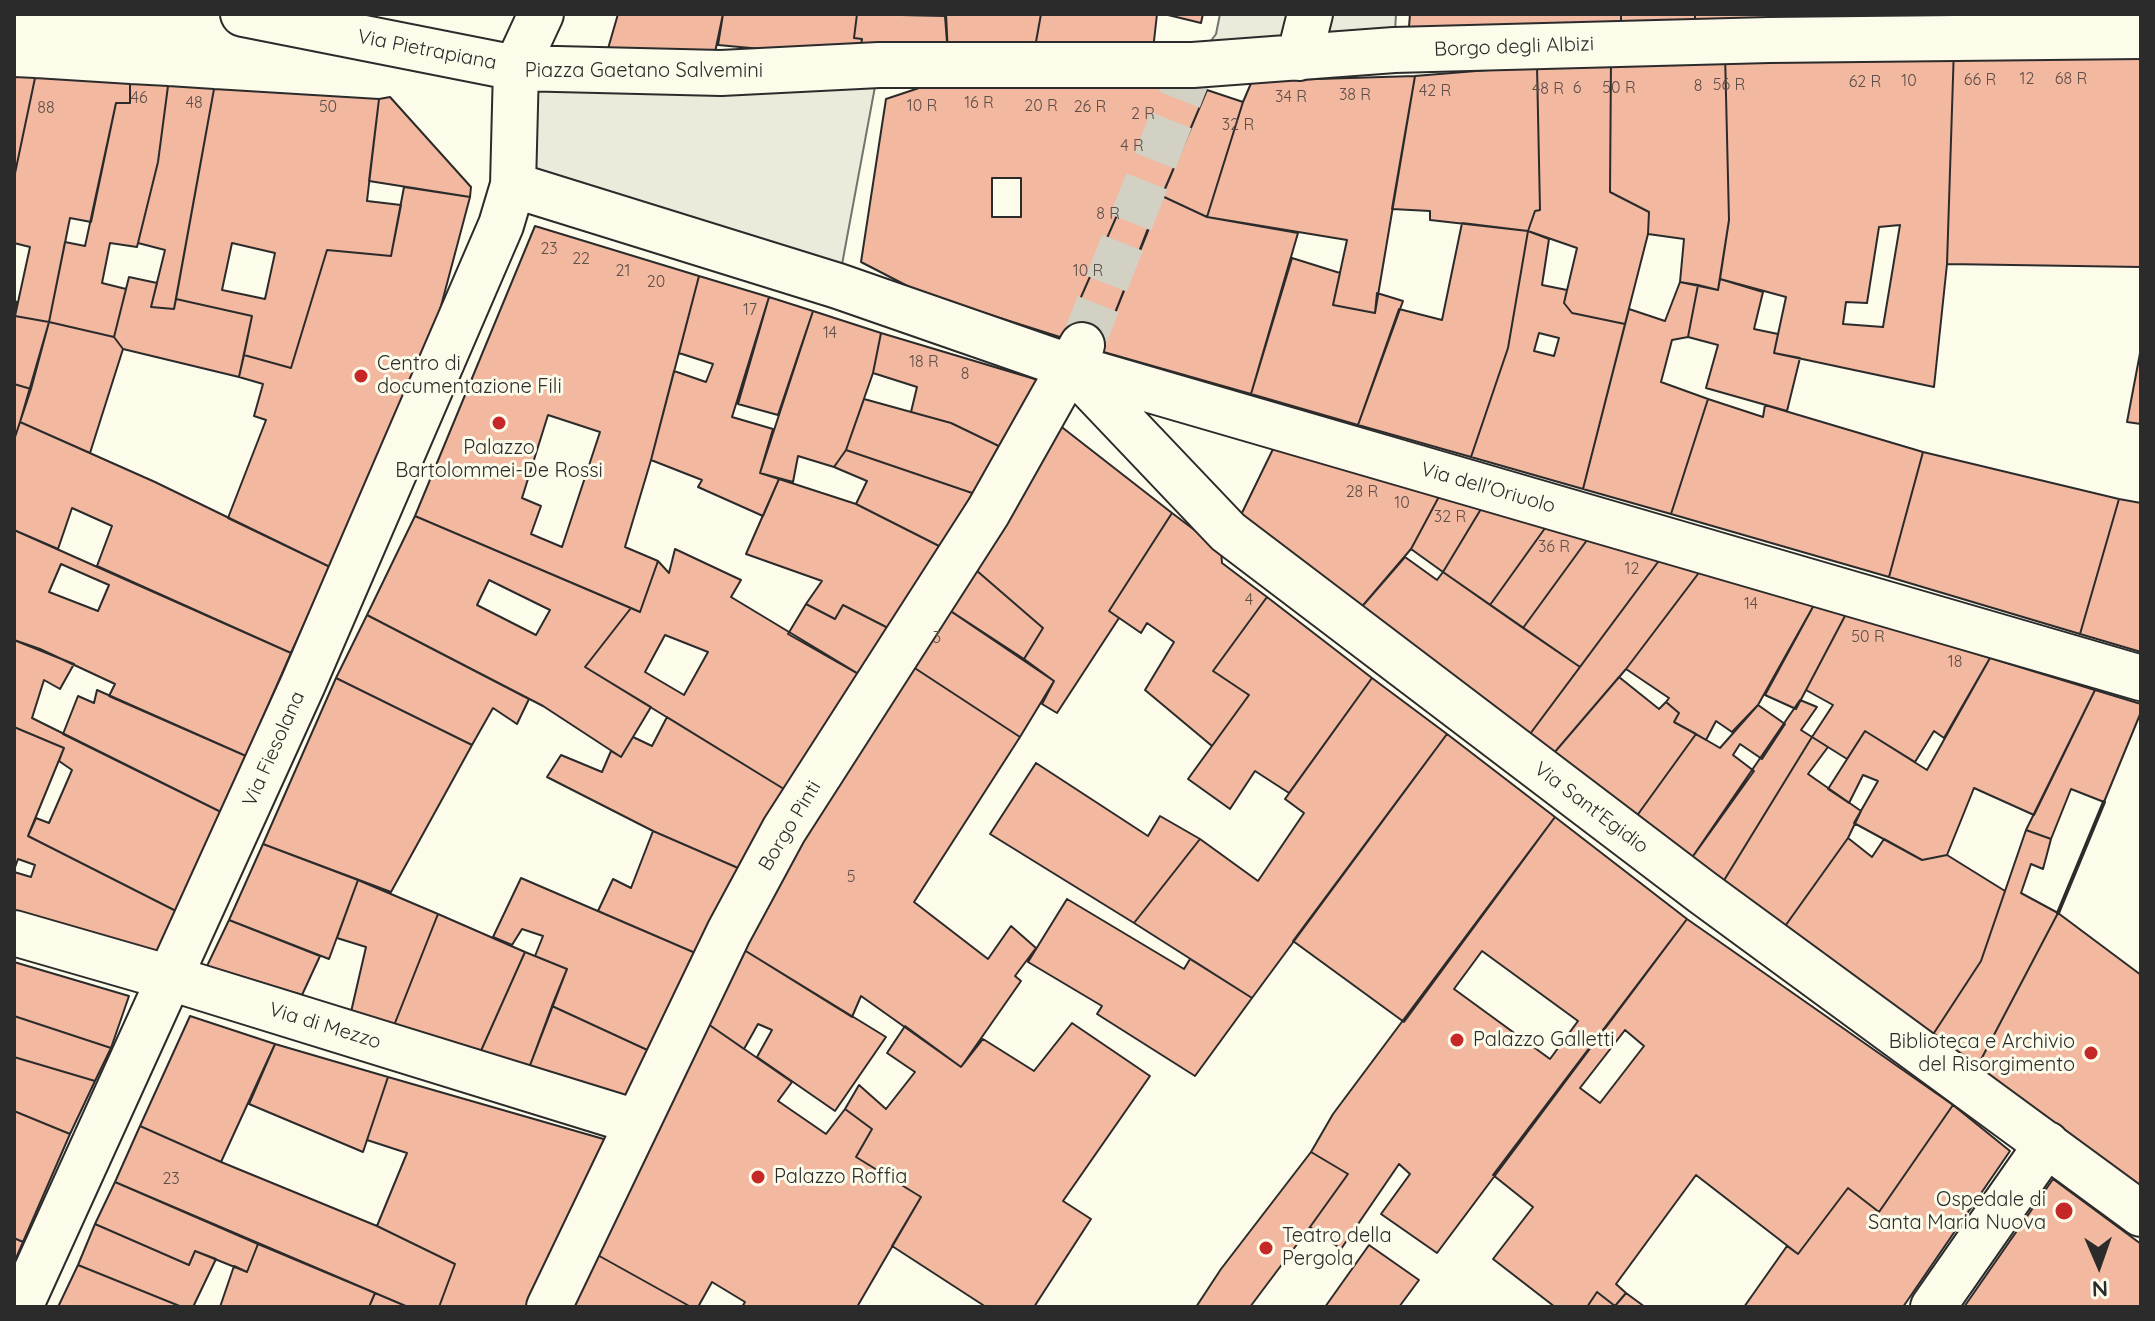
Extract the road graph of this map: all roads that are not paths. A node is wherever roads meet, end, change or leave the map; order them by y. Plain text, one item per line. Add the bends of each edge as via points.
1 (243, 14) edge
2 (541, 14) edge
3 (1310, 14) edge
4 (2141, 36) edge
5 (1299, 58) junction
6 (888, 66) joint
7 (516, 68) junction
8 (513, 185) junction
9 (1077, 356) junction
10 (2141, 678) edge
11 (14, 933) edge
12 (170, 978) junction
13 (636, 1122) junction
14 (2047, 1144) junction
15 (2141, 1214) edge
16 (20, 1307) edge
17 (549, 1307) edge
18 (1933, 1307) edge

1 - 7 street, Via Pietrapiana
2 - 7 street
3 - 5 street
4 - 5 street, Borgo degli Albizi via 1769,40 1394,50
5 - 6 street, Borgo degli Albizi via 1193,65
6 - 7 street, Piazza Gaetano Salvemini via 721,73
7 - 8 street, Piazza Gaetano Salvemini
8 - 9 street, Via dell'Oriuolo
8 - 12 street, Via Fiesolana via 501,225 303,684
9 - 10 street, Via dell'Oriuolo
9 - 13 street, Borgo Pinti via 988,512 784,830
9 - 14 street, Via Sant'Egidio via 1228,532 1702,892
11 - 12 street, Via di Mezzo
12 - 13 street, Via di Mezzo
12 - 16 street, Via Fiesolana
13 - 17 street, Borgo Pinti
14 - 15 street, Via Sant'Egidio
14 - 18 street

